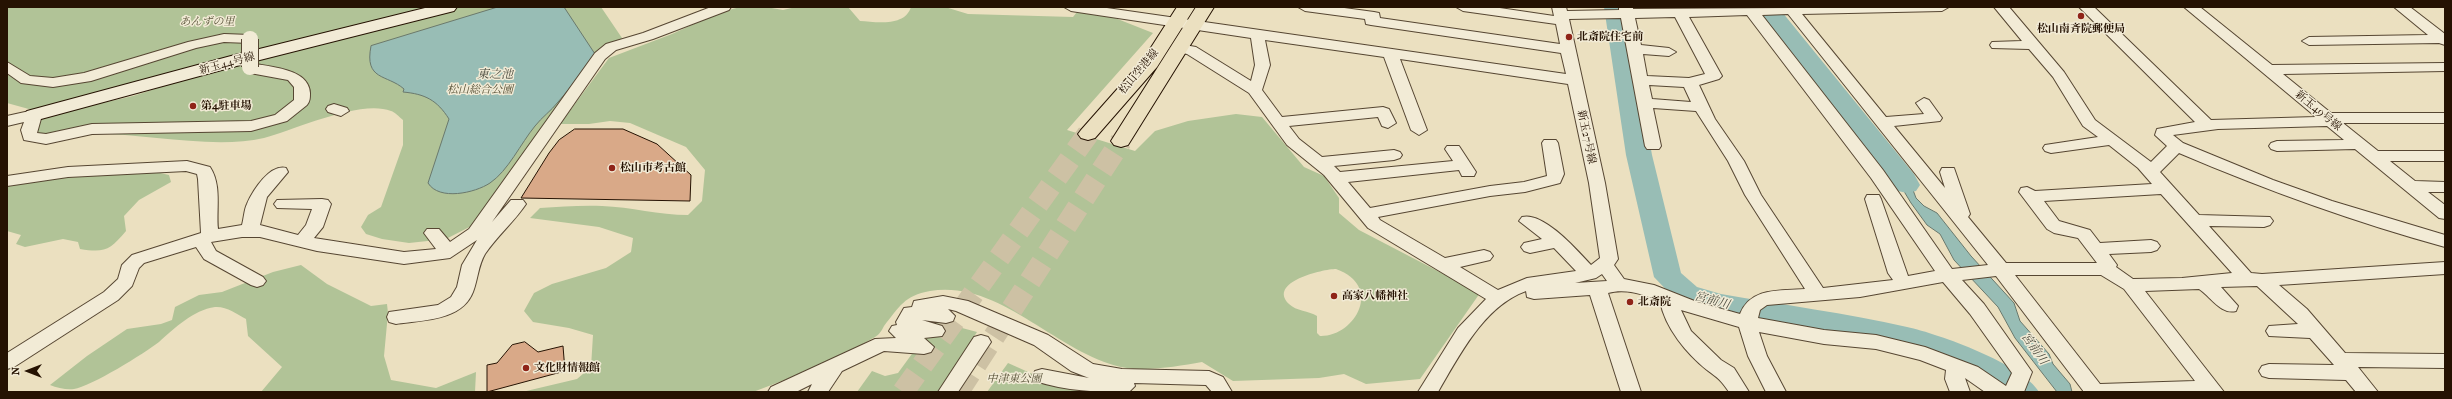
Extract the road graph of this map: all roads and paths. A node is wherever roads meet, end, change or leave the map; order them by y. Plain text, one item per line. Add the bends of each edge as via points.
1 (448, 7) edge
2 (724, 7) edge
3 (1071, 7) edge
4 (1205, 7) edge
5 (1305, 7) edge
6 (1463, 7) edge
7 (1942, 7) edge
8 (2001, 7) edge
9 (2086, 7) edge
10 (2191, 7) edge
11 (2401, 7) edge
12 (1789, 9) edge
13 (1751, 10) edge
14 (1626, 11) edge
15 (1675, 11) edge
16 (1560, 14) edge
17 (1374, 15) edge
18 (1186, 18) edge
19 (1260, 34) junction
20 (2443, 40) edge
21 (2308, 41) dead end
22 (1997, 45) dead end
23 (2034, 45) junction
24 (1179, 48) junction
25 (1359, 49) junction
26 (1567, 49) junction
27 (1635, 49) junction
28 (1669, 52) dead end
29 (1390, 53) junction
30 (7, 66) edge
31 (2445, 67) edge
32 (2267, 70) junction
33 (1574, 80) junction
34 (1641, 80) junction
35 (1690, 83) junction
36 (1254, 90) junction
37 (1645, 103) junction
38 (1924, 103) dead end
39 (1702, 107) junction
40 (17, 117) edge
41 (2445, 118) edge
42 (2328, 120) junction
43 (1278, 122) junction
44 (1882, 122) junction
45 (1388, 123) dead end
46 (2207, 125) junction
47 (1419, 130) dead end
48 (1088, 134) tunnel mouth
49 (1121, 140) tunnel mouth
50 (2112, 140) junction
51 (1550, 143) dead end
52 (2358, 144) junction
53 (1653, 146) dead end
54 (2177, 146) junction
55 (2277, 146) dead end
56 (2052, 148) dead end
57 (1453, 149) dead end
58 (1394, 155) dead end
59 (2373, 156) junction
60 (2445, 156) edge
61 (1319, 162) junction
62 (280, 172) dead end
63 (1948, 172) dead end
64 (2151, 172) junction
65 (1336, 178) junction
66 (7, 181) edge
67 (2410, 186) junction
68 (2445, 187) edge
69 (2166, 188) junction
70 (1873, 199) dead end
71 (283, 204) dead end
72 (517, 204) dead end
73 (2444, 213) edge
74 (1365, 214) junction
75 (1962, 220) junction
76 (2194, 220) junction
77 (1528, 221) dead end
78 (2264, 221) dead end
79 (250, 230) junction
80 (432, 234) dead end
81 (206, 238) junction
82 (302, 240) junction
83 (1558, 241) junction
84 (2445, 241) edge
85 (2152, 246) dead end
86 (1530, 247) dead end
87 (2096, 249) junction
88 (444, 254) junction
89 (1484, 256) dead end
90 (1441, 265) junction
91 (2445, 268) edge
92 (1998, 269) junction
93 (2105, 269) junction
94 (1951, 274) junction
95 (1597, 276) junction
96 (2254, 279) junction
97 (257, 281) dead end
98 (2203, 282) junction
99 (1904, 284) junction
100 (2130, 286) junction
101 (1818, 294) junction
102 (1669, 297) junction
103 (1498, 298) junction
104 (2228, 306) dead end
105 (1749, 314) junction
106 (396, 317) dead end
107 (2276, 331) dead end
108 (2316, 331) junction
109 (981, 342) dead end
110 (2445, 361) edge
111 (7, 362) edge
112 (1956, 365) junction
113 (2346, 366) junction
114 (834, 367) junction
115 (2269, 372) dead end
116 (1042, 376) dead end
117 (1156, 378) junction
118 (2017, 384) edge
119 (2212, 390) edge
120 (778, 392) edge
121 (818, 392) edge
122 (948, 392) edge
123 (1222, 392) edge
124 (1428, 392) edge
125 (1631, 392) edge
126 (1739, 392) edge
127 (1776, 392) edge
128 (1960, 392) edge
129 (2000, 392) edge
130 (2094, 392) edge
131 (2368, 392) edge

1 - 40 street, 新玉44号線
2 - 88 street via 648,36 612,46 600,56 475,232
3 - 18 street
4 - 18 main road, 松山空港線
5 - 17 street
6 - 16 street
7 - 12 street
8 - 23 street
9 - 46 street
10 - 32 street, 新玉49号線
11 - 20 street
12 - 13 street
12 - 44 street
13 - 15 street
13 - 94 street
14 - 15 street
14 - 16 street via 1606,14
14 - 27 street
15 - 35 street via 1698,40 1714,76
16 - 26 street, 新玉27号線
17 - 25 street
17 - 26 street
18 - 19 street
18 - 24 main road, 松山空港線
18 - 48 main road, 松山空港線
19 - 25 street
19 - 36 street via 1258,39 1263,66
20 - 21 street
22 - 23 street
23 - 50 street via 2058,75 2085,118 2094,128
24 - 36 street via 1192,50
24 - 49 main road, 松山空港線
25 - 29 street
26 - 33 street, 新玉27号線
27 - 28 street
27 - 34 street
29 - 33 street
29 - 47 street
30 - 40 street via 17,76 30,82 63,82 95,75 210,40 238,36 252,55 255,70 293,76 302,87 302,102 281,118 251,126 92,129 46,139 30,137 29,130
31 - 32 street
32 - 42 street, 新玉49号線
33 - 95 street, 新玉27号線 via 1609,248 1610,259
34 - 35 street
34 - 37 street
35 - 39 street
36 - 43 street
37 - 39 street
37 - 53 street
38 - 44 street via 1934,118
39 - 101 street via 1736,161 1753,195
41 - 42 street
42 - 46 street
42 - 52 street, 新玉49号線
43 - 45 street via 1383,112
43 - 61 street via 1293,142
44 - 75 street
46 - 54 street via 2163,132 2166,139
50 - 56 street
50 - 64 street via 2138,158
51 - 74 street via 1556,174 1554,179 1525,187
52 - 55 street
52 - 59 street, 新玉49号線
54 - 64 street
54 - 84 street via 2267,184 2326,205
57 - 65 street via 1466,169
58 - 61 street
59 - 60 street
59 - 67 street, 新玉49号線
61 - 65 street
62 - 79 street via 260,195 255,205
63 - 75 street
64 - 69 street
65 - 74 street
66 - 81 street via 68,172 187,166 204,171 210,195
67 - 68 street
67 - 73 street, 新玉49号線
69 - 76 street
69 - 87 street via 2029,195 2053,225 2084,234
70 - 99 street via 1897,273
71 - 82 street via 322,204 314,227
72 - 106 street via 473,260 466,290 458,303 440,310
74 - 90 street via 1384,231
75 - 92 street
76 - 78 street
76 - 96 street
77 - 83 street
79 - 81 street
79 - 82 street
80 - 88 street via 445,248
81 - 97 street via 210,255
81 - 111 street via 138,259 131,265 126,282 111,296
82 - 88 street via 317,245 404,258
83 - 86 street
83 - 95 street
85 - 87 street
87 - 93 street via 2108,265
89 - 90 street
90 - 103 street
91 - 96 street
92 - 93 street
92 - 94 street
92 - 130 street
93 - 100 street
94 - 99 street
94 - 118 street via 2022,372
95 - 102 street via 1611,272 1618,284 1648,289
95 - 103 street via 1534,282 1515,288
95 - 125 street
96 - 98 street
96 - 108 street
98 - 100 street
98 - 104 street
99 - 101 street
100 - 119 street
101 - 105 street via 1762,299
102 - 105 street via 1691,307
102 - 126 street via 1684,335 1714,365 1727,373
103 - 124 street via 1476,321
105 - 112 street via 1824,336 1876,342 1926,354
105 - 127 street via 1749,336
107 - 108 street
108 - 113 street
109 - 122 street
110 - 113 street
112 - 128 street via 1954,379
112 - 129 street
113 - 115 street
113 - 131 street
114 - 117 street via 882,344 924,347 899,331 935,332 905,322 911,313 946,316 921,306 943,302 961,306 1041,340 1078,366 1090,371
114 - 120 street
114 - 121 street
116 - 117 street via 1086,385 1129,386
117 - 123 street via 1209,378 1216,382
119 - 130 street

